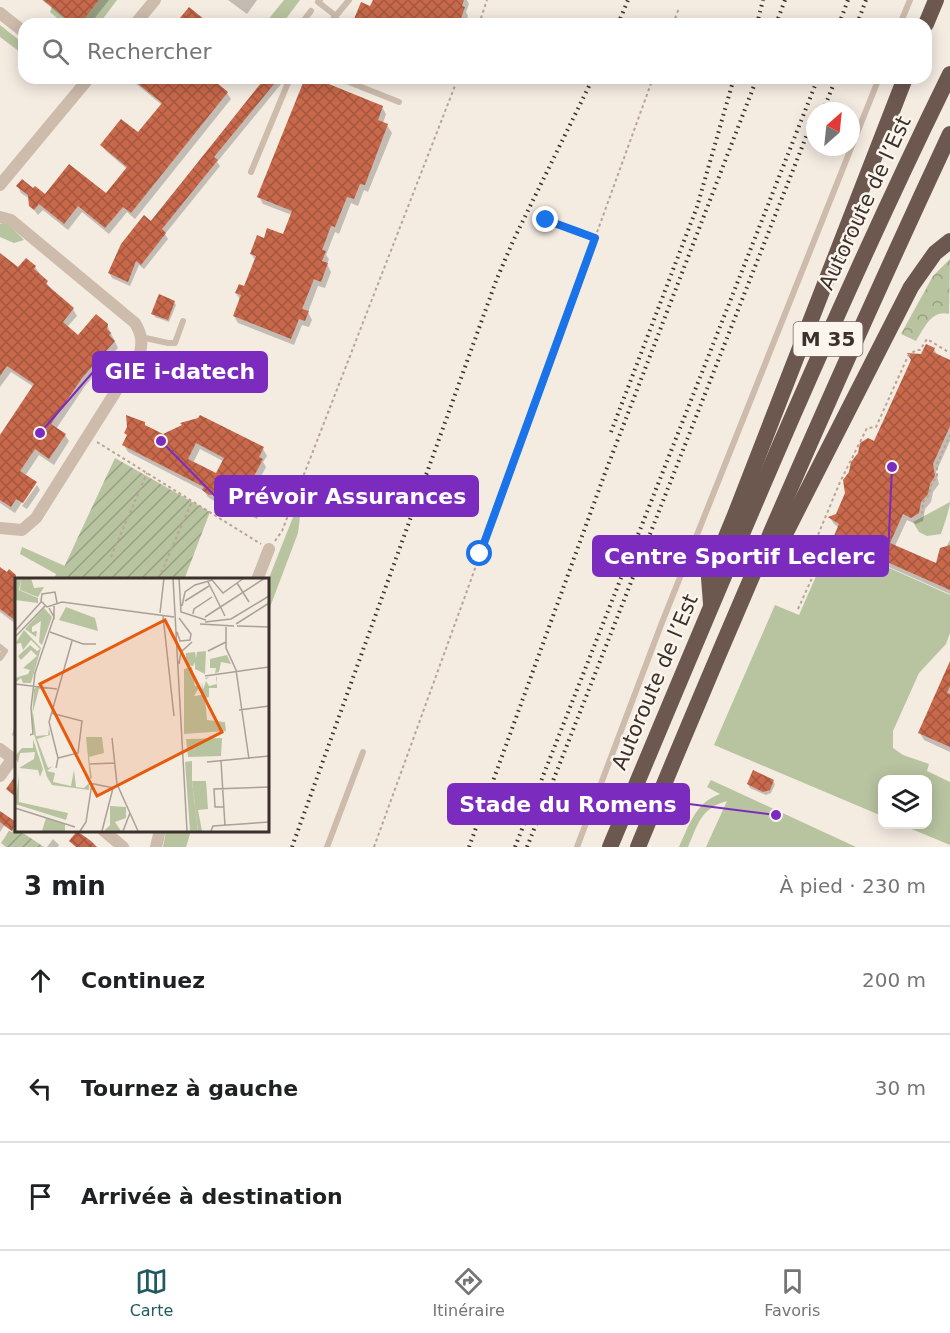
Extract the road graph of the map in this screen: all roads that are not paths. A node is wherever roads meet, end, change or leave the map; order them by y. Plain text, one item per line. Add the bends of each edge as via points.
1 (155, 0) edge
2 (320, 0) edge
3 (349, 0) edge
4 (910, 0) edge
5 (936, 0) edge
6 (311, 11) dead end
7 (0, 13) edge
8 (336, 16) joint
9 (140, 18) edge
10 (306, 18) edge
11 (902, 18) edge
12 (928, 18) edge
13 (18, 27) edge
14 (950, 74) edge
15 (82, 84) edge
16 (288, 84) edge
17 (354, 84) edge
18 (877, 84) edge
19 (903, 84) edge
20 (399, 102) dead end
21 (950, 134) edge
22 (251, 172) dead end
23 (0, 185) edge
24 (0, 217) edge
25 (950, 241) edge
26 (950, 253) edge
27 (183, 321) dead end
28 (890, 329) junction
29 (141, 337) junction
30 (0, 528) edge
31 (270, 549) road end
32 (758, 563) junction
33 (258, 578) edge
34 (712, 606) junction
35 (0, 647) edge
36 (0, 658) edge
37 (0, 749) edge
38 (363, 752) dead end
39 (15, 760) edge
40 (0, 776) edge
41 (104, 832) edge
42 (160, 832) edge
43 (123, 847) edge
44 (156, 847) edge
45 (327, 847) edge
46 (577, 847) edge
47 (610, 847) edge
48 (638, 847) edge

1 - 9 street
2 - 8 lane
3 - 8 lane
4 - 11 lane
5 - 12 highway
6 - 10 lane
7 - 13 street
14 - 34 highway, Autoroute de l’Est / M 35 via 845,299
15 - 23 street
16 - 22 lane
17 - 20 lane
18 - 46 lane
19 - 34 highway via 709,578
21 - 32 highway, M 35
24 - 29 street via 11,220 135,323
25 - 28 highway via 924,267
26 - 28 highway via 924,281
27 - 29 lane via 175,342
28 - 32 highway via 782,540
29 - 30 street via 140,353 36,518 22,530
31 - 33 street
32 - 48 highway, M 35
34 - 47 highway, Autoroute de l’Est / M 35
35 - 36 lane via 5,651
37 - 39 street
38 - 45 lane
39 - 40 street
41 - 43 street
42 - 44 street

